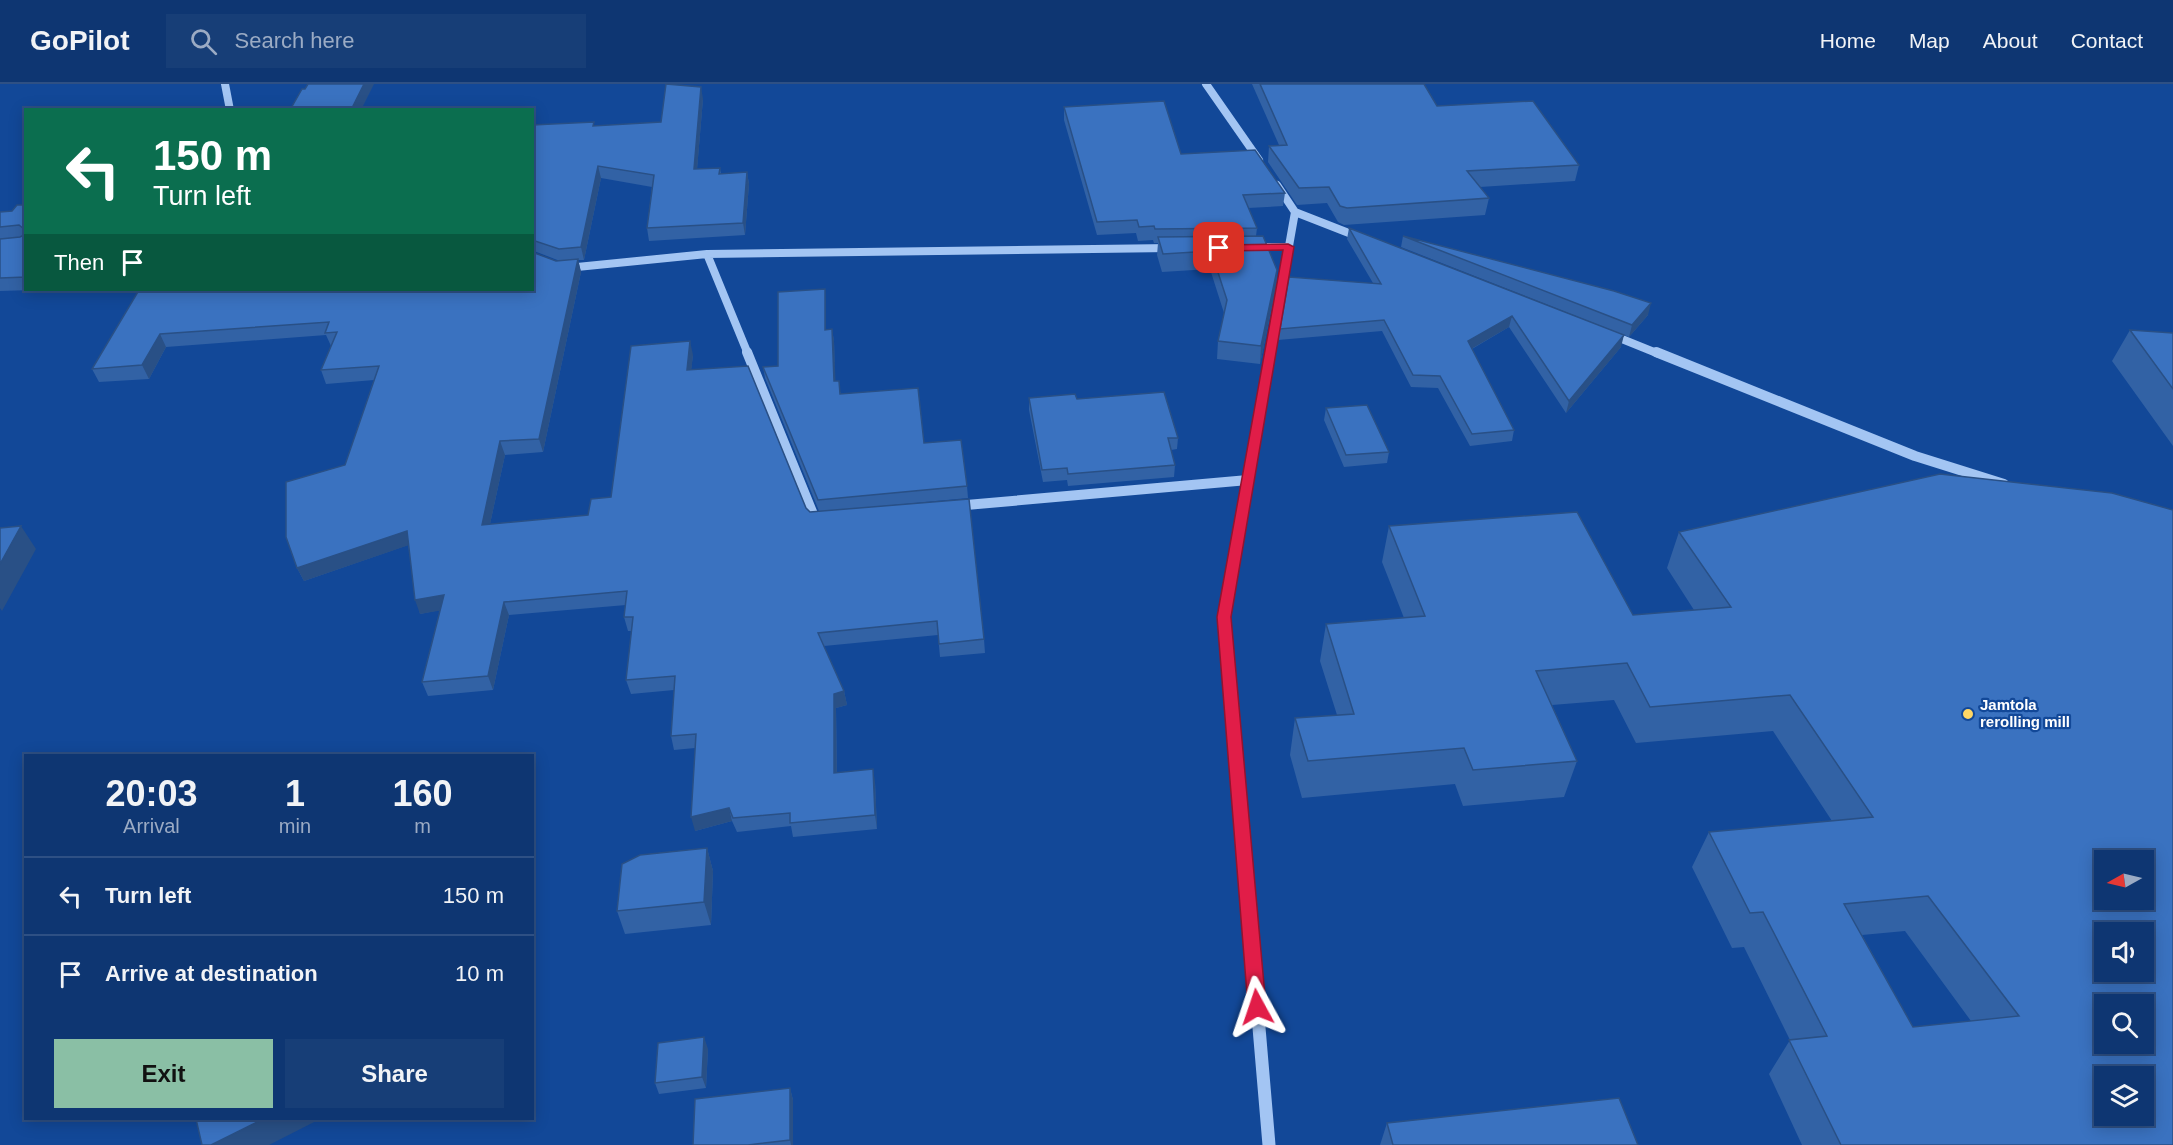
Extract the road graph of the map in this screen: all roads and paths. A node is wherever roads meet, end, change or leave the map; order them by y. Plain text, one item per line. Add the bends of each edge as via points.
1 (225, 84) edge
2 (1206, 84) edge
3 (230, 108) edge
4 (1295, 212) junction
5 (1373, 242) edge
6 (1241, 247) edge
7 (1288, 247) junction
8 (1182, 248) edge
9 (706, 255) junction
10 (552, 265) edge
11 (1608, 333) edge
12 (1248, 480) junction
13 (2016, 488) edge
14 (944, 507) edge
15 (827, 518) edge
16 (1269, 1145) edge

1 - 3 street
2 - 4 street
4 - 5 street
4 - 7 street
6 - 7 street
7 - 12 street
8 - 9 street
9 - 10 street via 562,268
9 - 15 street via 815,519
11 - 13 street via 1916,456
12 - 14 street
12 - 16 street via 1224,617

